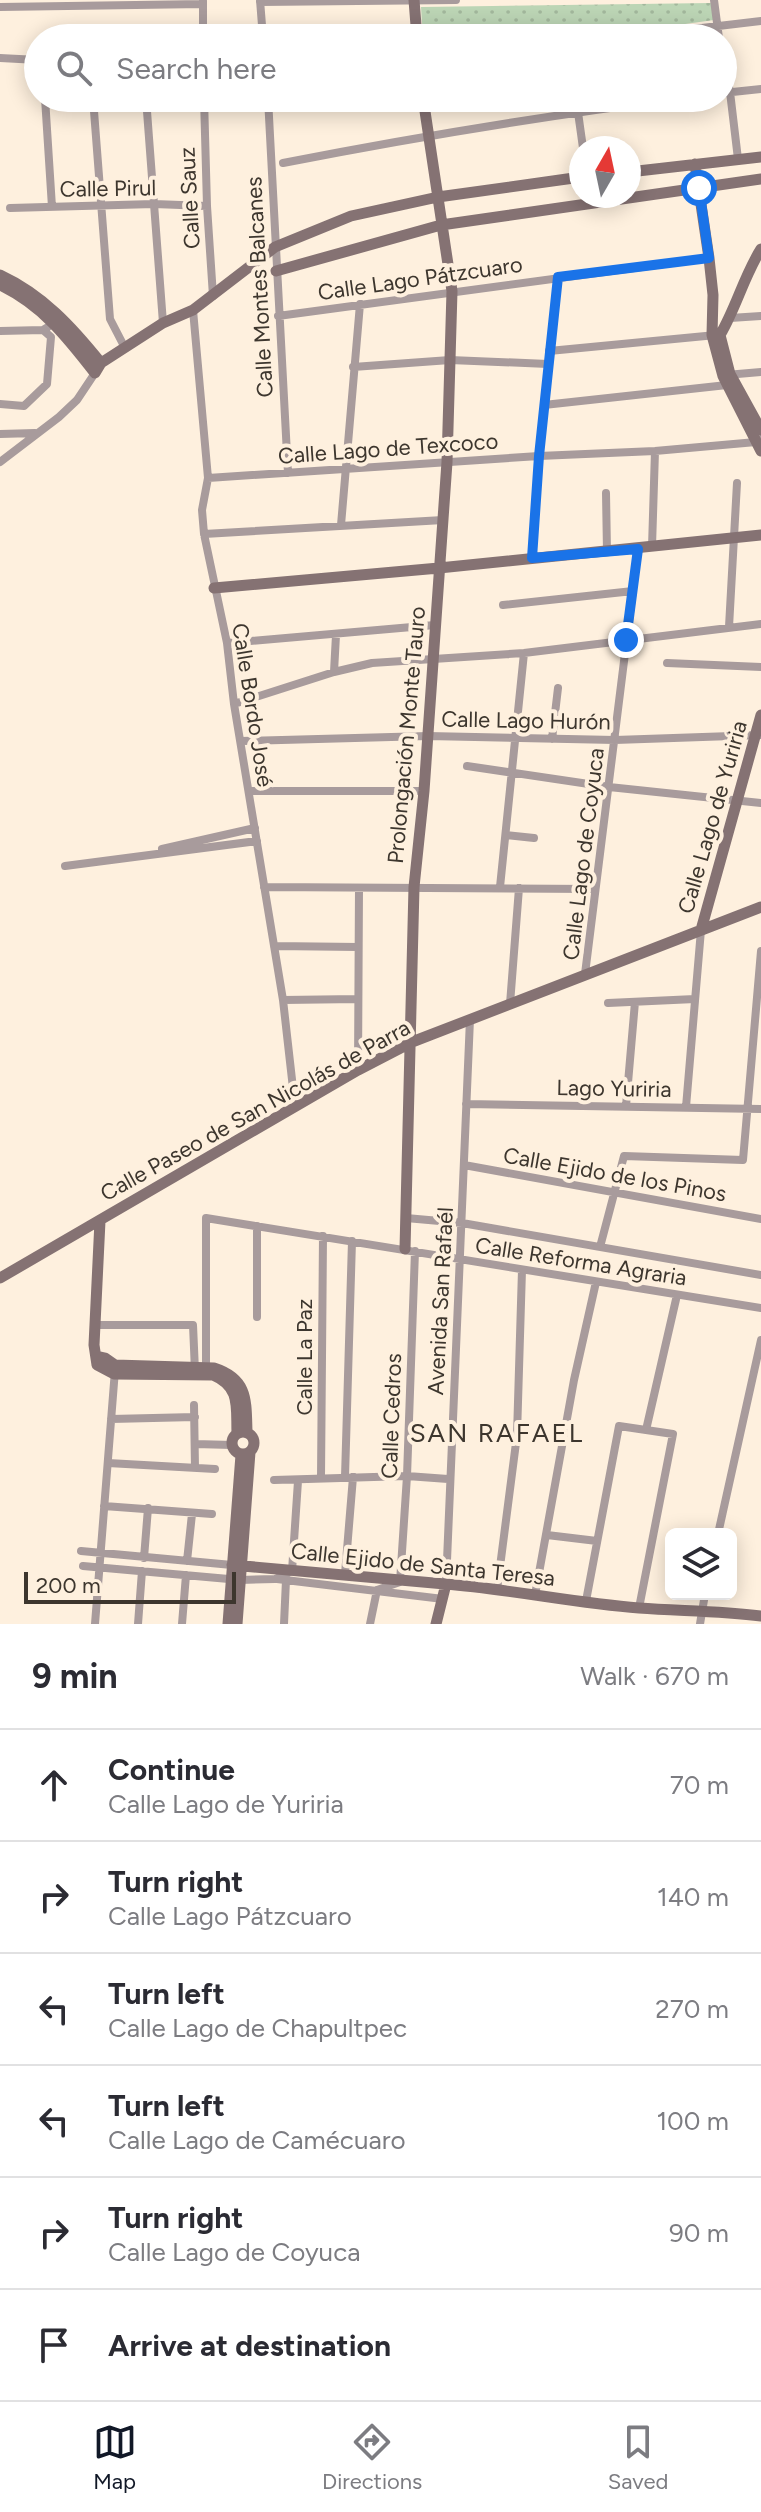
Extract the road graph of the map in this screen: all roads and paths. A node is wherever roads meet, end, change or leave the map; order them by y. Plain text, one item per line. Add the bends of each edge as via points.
1 (414, 0) edge
2 (456, 0) edge
3 (714, 0) edge
4 (260, 1) edge
5 (203, 2) edge
6 (0, 7) edge
7 (761, 21) edge
8 (203, 24) edge
9 (262, 24) edge
10 (416, 24) edge
11 (716, 24) edge
12 (727, 24) edge
13 (0, 58) edge
14 (24, 59) edge
15 (761, 89) edge
16 (737, 92) edge
17 (46, 112) edge
18 (94, 112) edge
19 (147, 112) edge
20 (204, 112) edge
21 (269, 112) edge
22 (425, 112) edge
23 (572, 112) edge
24 (578, 112) edge
25 (729, 112) edge
26 (427, 135) junction
27 (581, 136) edge
28 (761, 157) edge
29 (738, 159) junction
30 (283, 163) dead end
31 (695, 164) junction
32 (641, 171) edge
33 (569, 179) edge
34 (761, 179) edge
35 (699, 188) junction
36 (438, 197) junction
37 (154, 204) junction
38 (102, 206) junction
39 (207, 206) junction
40 (52, 207) junction
41 (10, 208) dead end
42 (441, 225) junction
43 (275, 247) junction
44 (761, 249) edge
45 (709, 258) junction
46 (757, 261) edge
47 (276, 271) junction
48 (0, 275) edge
49 (558, 277) junction
50 (0, 285) edge
51 (452, 291) junction
52 (213, 296) junction
53 (360, 304) junction
54 (193, 310) junction
55 (278, 316) junction
56 (761, 316) edge
57 (730, 318) junction
58 (163, 323) junction
59 (57, 324) junction
60 (0, 331) edge
61 (716, 335) junction
62 (125, 348) junction
63 (549, 351) junction
64 (450, 360) junction
65 (548, 364) junction
66 (353, 367) junction
67 (98, 368) junction
68 (761, 372) edge
69 (727, 378) junction
70 (0, 404) edge
71 (544, 405) junction
72 (37, 433) junction
73 (0, 434) edge
74 (760, 441) edge
75 (655, 451) junction
76 (539, 456) junction
77 (0, 462) edge
78 (447, 462) junction
79 (344, 470) junction
80 (288, 473) junction
81 (208, 478) junction
82 (737, 483) dead end
83 (606, 493) dead end
84 (443, 520) junction
85 (341, 525) junction
86 (204, 534) junction
87 (761, 535) edge
88 (736, 539) junction
89 (652, 547) junction
90 (638, 549) junction
91 (607, 552) junction
92 (532, 558) junction
93 (439, 568) junction
94 (214, 588) junction
95 (633, 591) junction
96 (503, 605) dead end
97 (761, 624) edge
98 (435, 625) junction
99 (729, 627) junction
100 (336, 635) junction
101 (626, 640) junction
102 (227, 643) junction
103 (524, 653) junction
104 (433, 660) junction
105 (667, 663) dead end
106 (761, 667) edge
107 (334, 672) junction
108 (558, 688) dead end
109 (234, 704) junction
110 (761, 715) edge
111 (758, 735) edge
112 (428, 736) junction
113 (515, 739) junction
114 (552, 739) junction
115 (615, 740) junction
116 (242, 741) junction
117 (467, 766) dead end
118 (511, 773) junction
119 (609, 787) junction
120 (249, 791) junction
121 (424, 791) junction
122 (737, 801) junction
123 (761, 803) edge
124 (255, 828) junction
125 (506, 835) junction
126 (534, 838) dead end
127 (257, 841) junction
128 (146, 854) junction
129 (65, 866) dead end
130 (264, 887) junction
131 (414, 887) junction
132 (500, 887) junction
133 (359, 888) junction
134 (519, 888) junction
135 (595, 889) junction
136 (761, 907) edge
137 (701, 930) junction
138 (274, 946) junction
139 (358, 947) junction
140 (761, 951) edge
141 (585, 974) junction
142 (358, 999) junction
143 (695, 999) junction
144 (283, 1000) junction
145 (635, 1002) junction
146 (608, 1003) dead end
147 (510, 1004) junction
148 (470, 1019) junction
149 (412, 1042) junction
150 (358, 1070) junction
151 (466, 1104) junction
152 (295, 1106) junction
153 (626, 1106) junction
154 (686, 1107) junction
155 (746, 1108) junction
156 (761, 1109) edge
157 (464, 1165) junction
158 (614, 1192) junction
159 (406, 1218) junction
160 (761, 1219) edge
161 (100, 1221) junction
162 (462, 1223) junction
163 (257, 1226) junction
164 (323, 1236) junction
165 (352, 1241) junction
166 (600, 1247) junction
167 (410, 1250) junction
168 (460, 1260) junction
169 (522, 1270) junction
170 (761, 1275) edge
171 (0, 1278) edge
172 (596, 1282) junction
173 (677, 1295) junction
174 (761, 1308) edge
175 (257, 1317) dead end
176 (96, 1325) junction
177 (761, 1340) edge
178 (115, 1370) junction
179 (198, 1370) junction
180 (194, 1405) dead end
181 (195, 1417) junction
182 (111, 1419) junction
183 (646, 1430) junction
184 (242, 1433) junction
185 (195, 1444) junction
186 (232, 1445) junction
187 (246, 1453) junction
188 (108, 1463) junction
189 (195, 1468) junction
190 (215, 1469) dead end
191 (407, 1476) junction
192 (349, 1477) junction
193 (321, 1478) junction
194 (448, 1479) junction
195 (274, 1480) dead end
196 (298, 1481) junction
197 (104, 1506) junction
198 (148, 1508) junction
199 (192, 1514) junction
200 (212, 1514) dead end
201 (719, 1528) edge
202 (547, 1535) junction
203 (597, 1541) junction
204 (81, 1551) dead end
205 (100, 1554) junction
206 (144, 1558) junction
207 (187, 1561) junction
208 (83, 1566) dead end
209 (237, 1566) junction
210 (99, 1568) junction
211 (142, 1571) junction
212 (345, 1574) junction
213 (186, 1575) junction
214 (289, 1575) junction
215 (235, 1579) junction
216 (400, 1582) junction
217 (446, 1584) junction
218 (377, 1590) junction
219 (497, 1590) junction
220 (535, 1595) junction
221 (443, 1599) junction
222 (704, 1600) edge
223 (586, 1601) junction
224 (639, 1608) junction
225 (701, 1610) junction
226 (761, 1616) edge
227 (95, 1624) edge
228 (138, 1624) edge
229 (182, 1624) edge
230 (228, 1624) edge
231 (237, 1624) edge
232 (284, 1624) edge
233 (370, 1624) edge
234 (436, 1624) edge
235 (700, 1624) edge

1 - 2 street
1 - 4 street
1 - 10 street
3 - 11 street
4 - 9 street
5 - 6 street
5 - 8 street
7 - 12 street
13 - 14 street
15 - 16 street
17 - 40 street
18 - 38 street
19 - 37 street
20 - 39 street, Calle Sauz
21 - 43 street, Calle Montes Balcanes
22 - 26 street, Prolongación Monte Tauro
23 - 26 street
24 - 27 street
25 - 29 street
26 - 30 street
26 - 36 street, Prolongación Monte Tauro
28 - 29 street
29 - 31 street
31 - 32 street
31 - 35 street
33 - 36 street
34 - 35 street
35 - 42 street
35 - 45 street
36 - 42 street, Prolongación Monte Tauro
36 - 43 street via 351,216
37 - 38 street, Calle Pirul
37 - 39 street, Calle Pirul
37 - 58 street
38 - 40 street, Calle Pirul
38 - 62 street via 110,319
39 - 52 street, Calle Sauz
40 - 41 street, Calle Pirul
42 - 47 street
42 - 51 street, Prolongación Monte Tauro
43 - 47 street, Calle Montes Balcanes
43 - 52 street
44 - 46 street
45 - 49 street, Calle Lago Pátzcuaro
45 - 61 street
46 - 57 street
47 - 55 street, Calle Montes Balcanes
48 - 59 street via 39,298
49 - 51 street, Calle Lago Pátzcuaro
49 - 63 street
50 - 59 street
51 - 53 street, Calle Lago Pátzcuaro
51 - 64 street, Prolongación Monte Tauro
52 - 54 street
53 - 55 street, Calle Lago Pátzcuaro
53 - 66 street
54 - 58 street
54 - 81 street, Calle Bordo José
55 - 80 street, Calle Montes Balcanes
56 - 57 street
57 - 61 street
58 - 62 street
59 - 60 street
59 - 67 street
59 - 70 street via 47,384 24,406
61 - 63 street
61 - 69 street
62 - 67 street
63 - 65 street
64 - 65 street
64 - 66 street
64 - 78 street, Prolongación Monte Tauro
65 - 71 street
66 - 79 street
67 - 72 street via 77,400
68 - 69 street
69 - 71 street
69 - 74 street
71 - 76 street
72 - 73 street
72 - 77 street
74 - 75 street, Calle Lago de Texcoco
75 - 76 street, Calle Lago de Texcoco
75 - 89 street
76 - 78 street, Calle Lago de Texcoco
76 - 92 street
78 - 79 street, Calle Lago de Texcoco
78 - 84 street, Prolongación Monte Tauro
79 - 80 street, Calle Lago de Texcoco
79 - 85 street
80 - 81 street, Calle Lago de Texcoco
81 - 86 street, Calle Bordo José
82 - 88 street
83 - 91 street
84 - 85 street
84 - 93 street, Prolongación Monte Tauro
85 - 86 street
86 - 94 street, Calle Bordo José
87 - 88 street
88 - 89 street
88 - 99 street
89 - 90 street
90 - 91 street
90 - 95 street, Calle Lago de Coyuca
91 - 92 street
92 - 93 street
93 - 94 street
93 - 98 street, Prolongación Monte Tauro
94 - 102 street, Calle Bordo José
95 - 96 street
95 - 101 street, Calle Lago de Coyuca
97 - 99 street
98 - 100 street
98 - 104 street, Prolongación Monte Tauro
99 - 101 street
100 - 102 street
100 - 107 street
101 - 103 street
101 - 115 street, Calle Lago de Coyuca
102 - 109 street, Calle Bordo José
103 - 104 street
103 - 113 street
104 - 107 street via 372,663
104 - 112 street, Prolongación Monte Tauro
105 - 106 street
107 - 109 street
108 - 114 street
109 - 116 street, Calle Bordo José
110 - 111 street, Calle Lago de Yuriria
111 - 115 street, Calle Lago Hurón
111 - 122 street, Calle Lago de Yuriria
112 - 113 street, Calle Lago Hurón
112 - 116 street, Calle Lago Hurón
112 - 121 street, Prolongación Monte Tauro
113 - 114 street, Calle Lago Hurón
113 - 118 street
114 - 115 street, Calle Lago Hurón
115 - 119 street, Calle Lago de Coyuca
116 - 120 street, Calle Bordo José
117 - 118 street
118 - 119 street
118 - 125 street
119 - 122 street
119 - 135 street, Calle Lago de Coyuca
120 - 121 street
120 - 124 street, Calle Bordo José
121 - 131 street, Prolongación Monte Tauro
122 - 123 street
122 - 137 street, Calle Lago de Yuriria
124 - 127 street, Calle Bordo José
124 - 128 street
125 - 126 street
125 - 132 street
127 - 128 street
127 - 130 street, Calle Bordo José
128 - 129 street
130 - 133 street
130 - 138 street, Calle Bordo José
131 - 132 street
131 - 133 street
131 - 149 street, Prolongación Monte Tauro
132 - 134 street
133 - 139 street
134 - 135 street
134 - 147 street
135 - 141 street, Calle Lago de Coyuca
136 - 137 street, Calle Paseo de San Nicolás de Parra
137 - 141 street, Calle Paseo de San Nicolás de Parra
137 - 143 street
138 - 139 street
138 - 144 street, Calle Bordo José
139 - 142 street
140 - 155 street
141 - 147 street, Calle Paseo de San Nicolás de Parra
142 - 144 street
142 - 150 street
143 - 145 street
143 - 154 street
144 - 152 street, Calle Bordo José
145 - 146 street
145 - 153 street
147 - 148 street, Calle Paseo de San Nicolás de Parra
148 - 149 street, Calle Paseo de San Nicolás de Parra
148 - 151 street, Avenida San Rafaél
149 - 150 street, Calle Paseo de San Nicolás de Parra
149 - 159 street, Prolongación Monte Tauro
150 - 152 street, Calle Paseo de San Nicolás de Parra
151 - 153 street, Lago Yuriria
151 - 157 street, Avenida San Rafaél
152 - 161 street, Calle Paseo de San Nicolás de Parra
153 - 154 street, Lago Yuriria
154 - 155 street, Lago Yuriria
155 - 156 street, Lago Yuriria
155 - 158 street via 743,1160 624,1156
157 - 158 street, Calle Ejido de los Pinos
157 - 162 street, Avenida San Rafaél
158 - 160 street, Calle Ejido de los Pinos
158 - 166 street
159 - 162 street, Calle Reforma Agraria
159 - 167 street, Prolongación Monte Tauro
161 - 171 street, Calle Paseo de San Nicolás de Parra
161 - 176 street
162 - 166 street, Calle Reforma Agraria
162 - 168 street, Avenida San Rafaél
163 - 164 street, Calle Reforma Agraria
163 - 175 street
163 - 179 street, Calle Reforma Agraria via 206,1218
164 - 165 street, Calle Reforma Agraria
164 - 193 street, Calle La Paz
165 - 167 street, Calle Reforma Agraria
165 - 192 street
166 - 170 street, Calle Reforma Agraria
167 - 168 street, Calle Reforma Agraria
167 - 191 street, Calle Cedros
168 - 169 street, Calle Reforma Agraria
168 - 194 street, Avenida San Rafaél
169 - 172 street, Calle Reforma Agraria
169 - 219 street via 517,1435
172 - 173 street, Calle Reforma Agraria
172 - 202 street
173 - 174 street, Calle Reforma Agraria
173 - 183 street
176 - 178 street via 96,1356
176 - 179 street via 193,1325
177 - 201 street
178 - 179 street
178 - 182 street
179 - 184 street via 214,1368 239,1382 245,1397
180 - 181 street
181 - 182 street
181 - 185 street
182 - 188 street
183 - 203 street via 619,1426
183 - 224 street via 673,1434
184 - 186 street
184 - 187 street via 255,1444
185 - 186 street
185 - 189 street
186 - 187 street via 237,1453
187 - 209 street
188 - 189 street
188 - 197 street
189 - 190 street
191 - 192 street
191 - 194 street
191 - 216 street, Calle Cedros
192 - 193 street
192 - 212 street
193 - 196 street
194 - 217 street, Avenida San Rafaél
195 - 196 street
196 - 214 street
197 - 198 street
197 - 205 street
198 - 199 street
198 - 206 street
199 - 200 street
199 - 207 street
202 - 203 street
202 - 220 street
203 - 223 street
204 - 205 street, Calle Ejido de Santa Teresa
205 - 206 street, Calle Ejido de Santa Teresa
205 - 210 street
206 - 207 street, Calle Ejido de Santa Teresa
207 - 209 street, Calle Ejido de Santa Teresa
208 - 210 street
209 - 214 street, Calle Ejido de Santa Teresa
209 - 215 street
210 - 211 street
210 - 227 street
211 - 213 street
211 - 228 street
212 - 214 street, Calle Ejido de Santa Teresa
212 - 216 street, Calle Ejido de Santa Teresa
213 - 215 street
213 - 229 street
214 - 215 street
214 - 218 street
214 - 232 street
215 - 230 street
215 - 231 street
216 - 217 street, Calle Ejido de Santa Teresa
216 - 218 street
217 - 219 street, Calle Ejido de Santa Teresa
217 - 221 street
218 - 221 street
218 - 233 street
219 - 220 street, Calle Ejido de Santa Teresa
220 - 223 street, Calle Ejido de Santa Teresa
221 - 234 street
222 - 225 street
223 - 224 street, Calle Ejido de Santa Teresa
224 - 225 street, Calle Ejido de Santa Teresa
225 - 226 street, Calle Ejido de Santa Teresa
225 - 235 street

